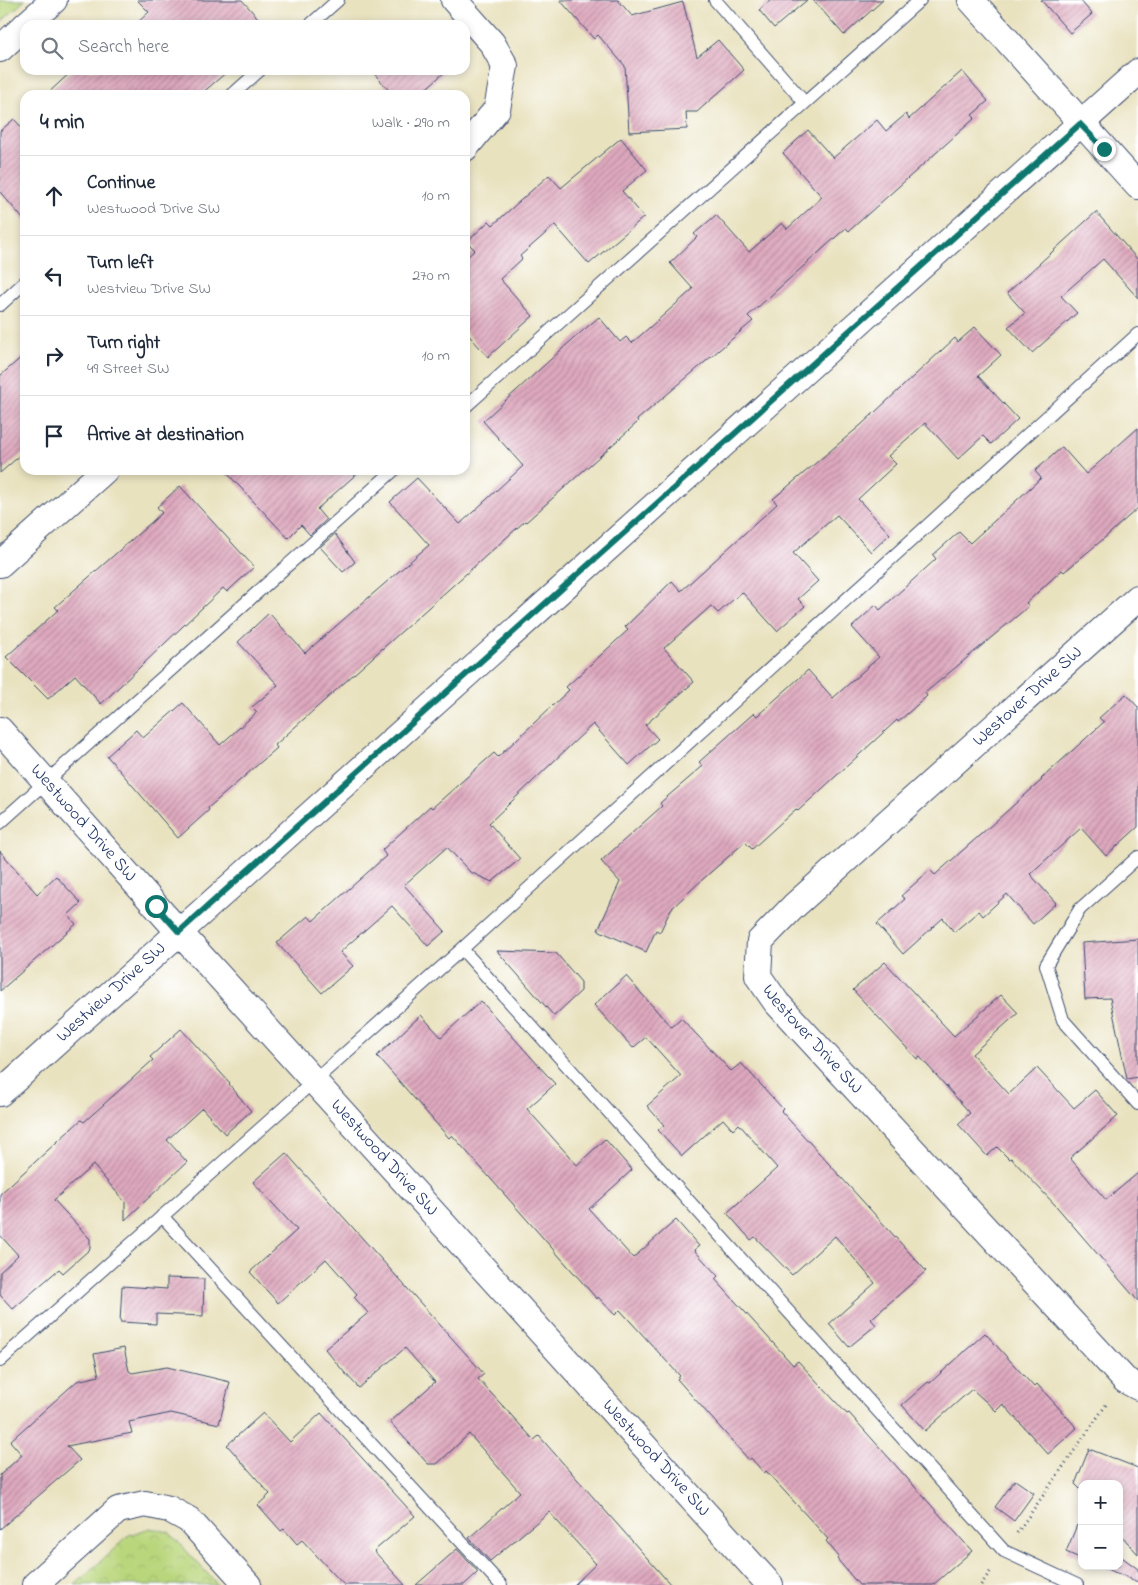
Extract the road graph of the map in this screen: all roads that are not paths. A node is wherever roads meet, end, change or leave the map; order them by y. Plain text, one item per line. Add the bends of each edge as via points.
1 (54, 0) edge
2 (338, 0) edge
3 (454, 0) edge
4 (715, 0) edge
5 (920, 0) edge
6 (971, 0) edge
7 (32, 20) edge
8 (316, 20) edge
9 (20, 31) edge
10 (0, 48) edge
11 (1138, 72) edge
12 (254, 75) edge
13 (238, 90) edge
14 (805, 103) junction
15 (1080, 124) junction
16 (470, 142) edge
17 (1138, 186) edge
18 (20, 287) edge
19 (0, 305) edge
20 (1138, 334) edge
21 (470, 403) edge
22 (99, 475) edge
23 (388, 475) edge
24 (0, 564) edge
25 (1138, 598) edge
26 (0, 730) edge
27 (47, 781) junction
28 (0, 823) edge
29 (1138, 857) edge
30 (179, 932) junction
31 (462, 949) junction
32 (315, 1080) junction
33 (0, 1093) edge
34 (1138, 1104) edge
35 (162, 1216) junction
36 (0, 1360) edge
37 (1131, 1383) edge
38 (36, 1585) edge
39 (248, 1585) edge
40 (500, 1585) edge
41 (770, 1585) edge
42 (1077, 1585) edge

1 - 7 street
2 - 8 lane
3 - 16 street via 492,43 505,66 497,109
4 - 14 lane
5 - 14 lane
6 - 15 street
9 - 10 street
11 - 15 street, Westview Drive SW
12 - 13 lane
14 - 21 lane
15 - 17 street
15 - 30 street, Westview Drive SW
18 - 19 lane
20 - 31 lane
22 - 24 street
23 - 27 lane
25 - 37 street, Westover Drive SW via 794,906 760,940 758,976 776,1002
26 - 27 street, Westwood Drive SW
27 - 28 lane
27 - 30 street, Westwood Drive SW
29 - 34 lane via 1080,909 1046,964 1063,1020
30 - 32 street, Westwood Drive SW
30 - 33 street, Westview Drive SW
31 - 32 lane
31 - 42 lane via 1004,1551
32 - 35 lane
32 - 41 street, Westwood Drive SW
35 - 36 lane
35 - 40 lane
38 - 39 street via 118,1510 145,1504 169,1510 189,1520

